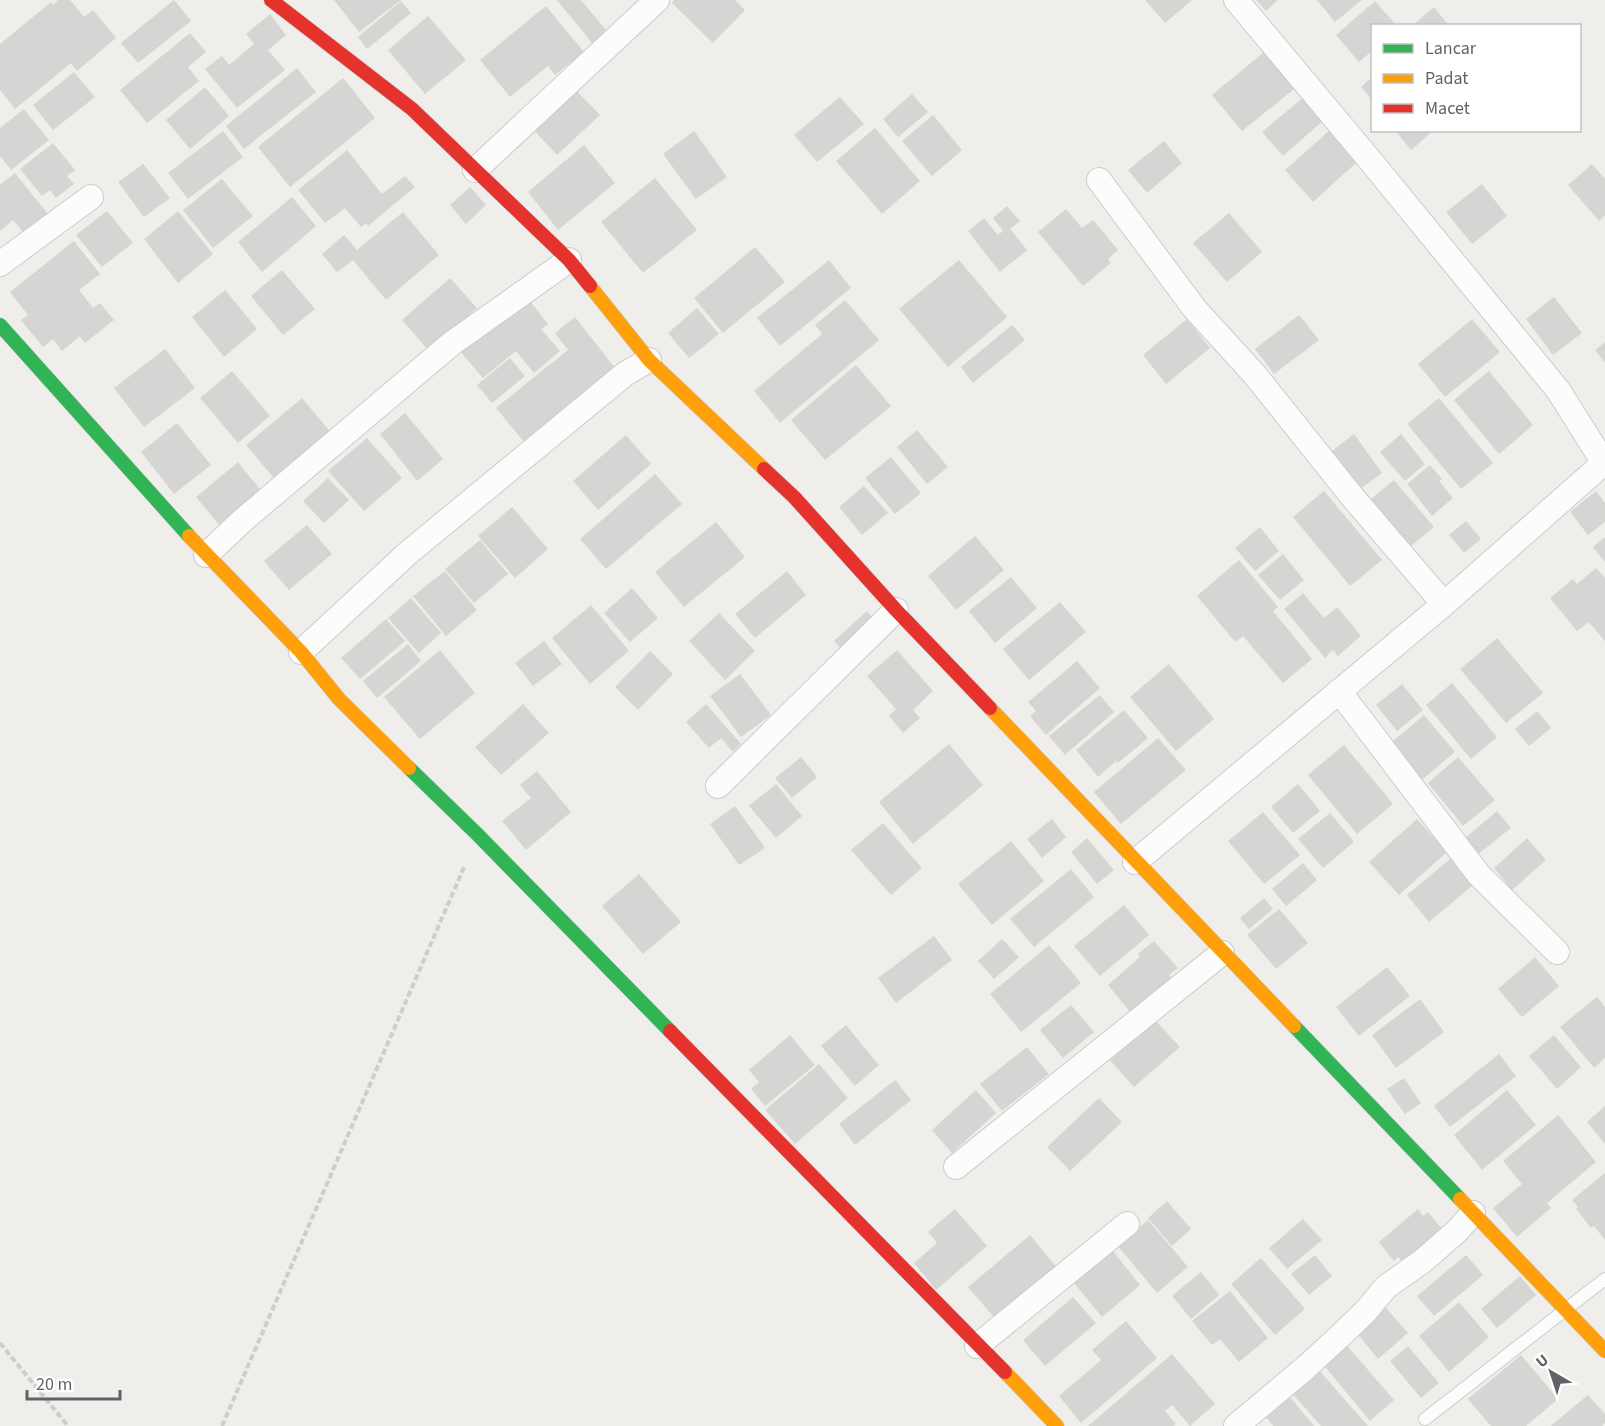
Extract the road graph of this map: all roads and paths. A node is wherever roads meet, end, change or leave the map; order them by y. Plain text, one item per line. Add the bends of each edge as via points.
1 (271, 0) edge
2 (657, 0) edge
3 (1236, 0) edge
4 (475, 170) junction
5 (1099, 180) dead end
6 (91, 197) dead end
7 (569, 260) junction
8 (0, 264) edge
9 (0, 325) edge
10 (649, 360) junction
11 (1605, 462) edge
12 (206, 555) junction
13 (1444, 603) junction
14 (896, 610) junction
15 (301, 652) junction
16 (1339, 691) junction
17 (718, 786) dead end
18 (478, 835) junction
19 (1135, 862) junction
20 (1557, 952) dead end
21 (1222, 953) junction
22 (956, 1167) dead end
23 (1473, 1213) junction
24 (1126, 1224) dead end
25 (1605, 1279) edge
26 (1565, 1309) junction
27 (0, 1343) edge
28 (977, 1346) junction
29 (1605, 1351) edge
30 (1425, 1419) dead end
31 (68, 1426) edge
32 (222, 1426) edge
33 (1057, 1426) edge
34 (1236, 1426) edge

1 - 4 street via 412,109
2 - 4 street
3 - 11 street via 1558,390
4 - 7 street
5 - 13 street via 1194,308 1255,375
6 - 8 street
7 - 10 street
7 - 12 street via 451,344
9 - 12 street
10 - 14 street via 794,497
10 - 15 street via 625,374 408,553
11 - 13 street
12 - 15 street
13 - 16 street
14 - 17 street
14 - 19 street
15 - 18 street via 339,699
16 - 19 street
16 - 20 street via 1479,875
18 - 28 street
18 - 32 path
19 - 21 street
21 - 22 street
21 - 23 street
23 - 26 street
23 - 34 street via 1424,1260 1386,1287 1333,1343
24 - 28 street
25 - 26 lane
26 - 29 street
26 - 30 lane
27 - 31 path
28 - 33 street

